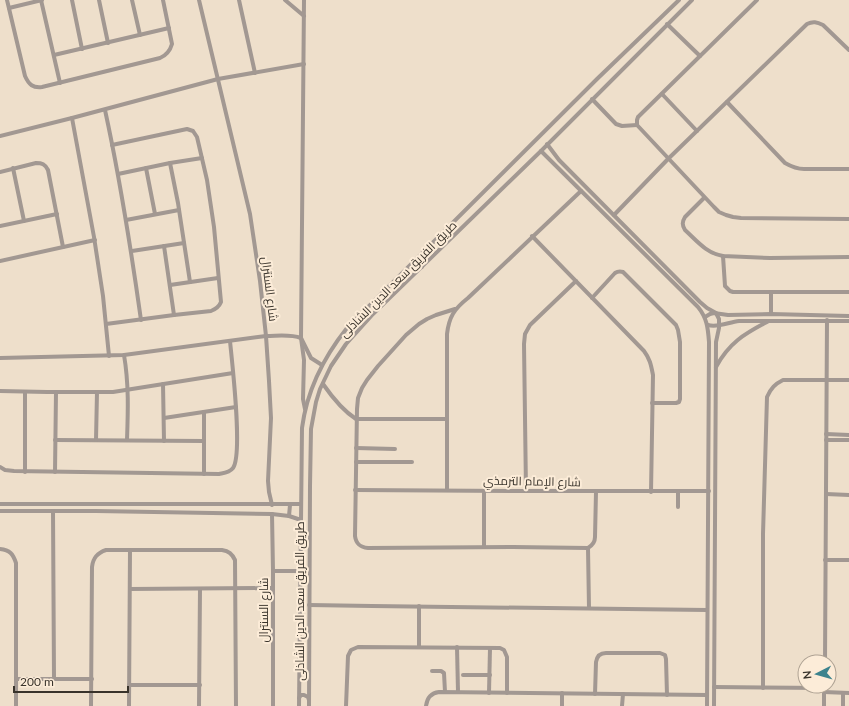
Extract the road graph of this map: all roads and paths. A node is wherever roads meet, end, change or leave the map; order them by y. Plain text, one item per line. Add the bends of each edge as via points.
1 (7, 0) edge
2 (42, 0) edge
3 (72, 0) edge
4 (99, 0) edge
5 (132, 0) edge
6 (163, 0) edge
7 (200, 0) edge
8 (239, 0) edge
9 (285, 0) edge
10 (304, 0) edge
11 (679, 0) edge
12 (684, 0) edge
13 (757, 0) edge
14 (691, 1) edge
15 (672, 6) junction
16 (9, 8) junction
17 (678, 14) junction
18 (304, 16) junction
19 (667, 24) junction
20 (169, 28) junction
21 (140, 35) junction
22 (849, 41) edge
23 (108, 42) junction
24 (845, 45) junction
25 (82, 49) junction
26 (849, 50) edge
27 (54, 55) junction
28 (700, 56) junction
29 (304, 64) junction
30 (255, 72) junction
31 (218, 79) junction
32 (60, 83) junction
33 (662, 94) junction
34 (592, 99) junction
35 (727, 102) junction
36 (104, 110) junction
37 (72, 118) junction
38 (637, 125) junction
39 (0, 130) edge
40 (697, 131) junction
41 (1, 136) edge
42 (547, 144) junction
43 (112, 145) junction
44 (541, 151) junction
45 (202, 158) junction
46 (668, 159) junction
47 (559, 160) junction
48 (170, 163) junction
49 (555, 165) junction
50 (13, 168) junction
51 (146, 168) junction
52 (849, 169) edge
53 (0, 172) edge
54 (118, 174) junction
55 (581, 191) junction
56 (704, 198) junction
57 (600, 200) junction
58 (596, 205) junction
59 (179, 210) junction
60 (57, 214) junction
61 (155, 214) junction
62 (614, 215) junction
63 (849, 219) edge
64 (126, 220) junction
65 (24, 221) junction
66 (0, 226) edge
67 (632, 233) junction
68 (532, 236) junction
69 (628, 238) junction
70 (637, 238) junction
71 (95, 240) junction
72 (184, 242) junction
73 (633, 242) junction
74 (63, 246) junction
75 (164, 246) junction
76 (132, 251) junction
77 (724, 256) junction
78 (849, 257) edge
79 (415, 260) junction
80 (0, 261) edge
81 (422, 268) junction
82 (404, 271) junction
83 (218, 278) junction
84 (409, 279) junction
85 (576, 281) junction
86 (190, 282) junction
87 (170, 285) junction
88 (771, 292) junction
89 (849, 292) edge
90 (592, 298) junction
91 (702, 304) junction
92 (698, 307) junction
93 (455, 309) junction
94 (716, 313) junction
95 (771, 314) junction
96 (174, 315) junction
97 (731, 315) junction
98 (807, 315) junction
99 (849, 316) edge
100 (705, 317) junction
101 (141, 320) junction
102 (807, 320) junction
103 (827, 320) junction
104 (769, 321) junction
105 (849, 321) edge
106 (732, 322) junction
107 (106, 324) junction
108 (719, 325) junction
109 (708, 326) junction
110 (266, 336) junction
111 (302, 338) junction
112 (230, 341) junction
113 (709, 342) junction
114 (716, 342) junction
115 (124, 355) junction
116 (109, 356) junction
117 (0, 358) edge
118 (322, 365) junction
119 (716, 367) junction
120 (233, 373) junction
121 (826, 380) junction
122 (849, 380) edge
123 (163, 384) junction
124 (322, 384) junction
125 (128, 390) junction
126 (0, 391) edge
127 (25, 392) junction
128 (56, 392) junction
129 (97, 392) junction
130 (652, 403) junction
131 (236, 407) junction
132 (305, 409) junction
133 (204, 412) junction
134 (164, 418) junction
135 (356, 419) junction
136 (447, 419) junction
137 (826, 434) junction
138 (849, 434) edge
139 (56, 440) junction
140 (96, 440) junction
141 (127, 440) junction
142 (826, 440) junction
143 (849, 440) edge
144 (164, 441) junction
145 (204, 441) junction
146 (356, 448) junction
147 (395, 448) dead end
148 (356, 462) junction
149 (412, 462) dead end
150 (301, 466) junction
151 (0, 467) edge
152 (310, 468) junction
153 (25, 472) junction
154 (55, 472) junction
155 (204, 474) junction
156 (709, 475) junction
157 (715, 475) junction
158 (301, 485) junction
159 (310, 486) junction
160 (355, 490) junction
161 (447, 490) junction
162 (484, 491) junction
163 (526, 491) junction
164 (709, 491) junction
165 (596, 492) junction
166 (652, 492) junction
167 (678, 492) junction
168 (826, 494) junction
169 (849, 495) edge
170 (0, 504) edge
171 (290, 504) junction
172 (301, 504) junction
173 (272, 505) junction
174 (678, 507) dead end
175 (708, 509) junction
176 (714, 510) junction
177 (0, 511) edge
178 (53, 511) junction
179 (272, 514) junction
180 (289, 516) junction
181 (301, 520) junction
182 (484, 548) junction
183 (588, 548) junction
184 (0, 549) edge
185 (130, 550) junction
186 (825, 560) junction
187 (849, 560) edge
188 (273, 571) junction
189 (300, 571) junction
190 (708, 586) junction
191 (714, 586) junction
192 (235, 588) junction
193 (273, 588) junction
194 (130, 589) junction
195 (200, 589) junction
196 (309, 604) junction
197 (419, 606) junction
198 (589, 608) junction
199 (708, 610) junction
200 (707, 628) junction
201 (714, 628) junction
202 (419, 647) junction
203 (457, 648) junction
204 (490, 648) junction
205 (824, 654) edge
206 (707, 666) junction
207 (714, 666) junction
208 (432, 671) dead end
209 (463, 675) dead end
210 (490, 675) junction
211 (16, 679) junction
212 (54, 679) junction
213 (92, 679) junction
214 (299, 681) junction
215 (309, 682) junction
216 (129, 685) junction
217 (200, 685) junction
218 (714, 687) junction
219 (763, 688) junction
220 (797, 689) edge
221 (445, 692) junction
222 (458, 692) junction
223 (837, 692) edge
224 (490, 693) junction
225 (507, 693) junction
226 (562, 693) junction
227 (843, 693) junction
228 (849, 693) edge
229 (595, 694) junction
230 (622, 694) junction
231 (824, 694) edge
232 (667, 695) junction
233 (707, 695) junction
234 (299, 698) junction
235 (309, 700) junction
236 (16, 706) edge
237 (92, 706) edge
238 (129, 706) edge
239 (199, 706) edge
240 (236, 706) edge
241 (273, 706) edge
242 (299, 706) edge
243 (309, 706) edge
244 (346, 706) edge
245 (426, 706) edge
246 (562, 706) edge
247 (622, 706) edge
248 (707, 706) edge
249 (714, 706) edge
250 (824, 706) edge
251 (843, 706) edge

1 - 16 street
2 - 16 street
2 - 27 street
3 - 25 street
4 - 23 street
5 - 21 street
6 - 20 street
7 - 31 street, شارع السنترال
8 - 30 street
9 - 18 street
10 - 18 street
11 - 15 street, طريق الفريق سعد الدين الشاذلى
12 - 14 street
13 - 28 street
14 - 17 street, طريق الفريق سعد الدين الشاذلى
15 - 17 street via 678,7
15 - 79 street, طريق الفريق سعد الدين الشاذلى
16 - 32 street via 28,82 37,88
17 - 19 street, طريق الفريق سعد الدين الشاذلى
18 - 29 street
19 - 28 street
19 - 34 street, طريق الفريق سعد الدين الشاذلى
20 - 21 street
20 - 32 street via 172,44 166,55
21 - 23 street
22 - 24 street
23 - 25 street
24 - 26 street
24 - 35 street via 823,25 811,22
25 - 27 street
27 - 32 street
28 - 33 street
29 - 30 street
29 - 111 street
30 - 31 street
31 - 36 street
31 - 110 street, شارع السنترال via 250,214
33 - 38 street via 638,117
33 - 40 street
34 - 38 street via 616,124
34 - 42 street, طريق الفريق سعد الدين الشاذلى
35 - 40 street
35 - 52 street via 785,163 797,169
36 - 37 street
36 - 43 street
37 - 41 street
37 - 71 street
38 - 46 street
39 - 41 street
40 - 46 street
42 - 44 street, طريق الفريق سعد الدين الشاذلى
42 - 47 street
43 - 45 street via 186,129 193,131 197,137
43 - 54 street
44 - 49 street
44 - 81 street, طريق الفريق سعد الدين الشاذلى
45 - 48 street
45 - 83 street via 214,227
46 - 56 street
46 - 62 street
47 - 49 street
47 - 57 street
48 - 51 street
48 - 59 street
49 - 55 street
50 - 53 street
50 - 60 street via 36,163 46,165
50 - 65 street
51 - 54 street
51 - 61 street
54 - 64 street
55 - 58 street
55 - 68 street
56 - 63 street via 719,212 733,217
56 - 77 street via 685,218 683,227 710,252
57 - 58 street
57 - 62 street
58 - 69 street
59 - 61 street
59 - 72 street
60 - 65 street
60 - 74 street
61 - 64 street
62 - 67 street
64 - 76 street
65 - 66 street
67 - 69 street via 632,237
67 - 70 street
68 - 85 street
68 - 93 street
69 - 73 street
70 - 73 street
70 - 91 street
71 - 74 street
71 - 107 street
72 - 75 street
72 - 86 street
73 - 92 street
74 - 80 street
75 - 76 street
75 - 87 street
76 - 101 street
77 - 78 street
77 - 88 street via 724,282 727,289 733,292
79 - 81 street via 416,266
79 - 82 street, طريق الفريق سعد الدين الشاذلى
81 - 84 street, طريق الفريق سعد الدين الشاذلى
82 - 84 street via 410,273
82 - 118 street, طريق الفريق سعد الدين الشاذلى via 347,328 333,345
83 - 86 street
83 - 96 street via 221,302 216,309
84 - 124 street, طريق الفريق سعد الدين الشاذلى via 346,344
85 - 90 street
85 - 163 street via 530,325 525,334
86 - 87 street
87 - 96 street
88 - 89 street
88 - 95 street
90 - 130 street via 648,357 653,375
90 - 130 street via 615,273 620,271 676,325 680,336 680,400 676,403
91 - 92 street
91 - 94 street
92 - 100 street
93 - 135 street via 427,319 406,335 362,388 358,398
93 - 136 street via 448,324 447,334
94 - 97 street
94 - 100 street
94 - 108 street
95 - 97 street
95 - 98 street
96 - 101 street
97 - 106 street
98 - 99 street
98 - 102 street
100 - 109 street
101 - 107 street
102 - 103 street
102 - 104 street
103 - 105 street
103 - 121 street
104 - 106 street
104 - 119 street via 737,340
106 - 108 street
107 - 116 street
108 - 109 street
108 - 114 street
109 - 113 street
110 - 111 street
110 - 112 street
110 - 173 street, شارع السنترال via 271,418 268,481
111 - 118 street via 311,358
111 - 132 street
112 - 115 street
112 - 120 street
113 - 114 street
113 - 156 street
114 - 119 street
115 - 116 street
115 - 125 street
116 - 117 street
118 - 132 street, طريق الفريق سعد الدين الشاذلى via 312,385
119 - 157 street
120 - 123 street
120 - 131 street
121 - 122 street
121 - 137 street
121 - 219 street via 783,380 771,388 767,397 763,527
123 - 125 street
123 - 134 street
124 - 135 street via 340,406
124 - 152 street, طريق الفريق سعد الدين الشاذلى via 311,429
125 - 129 street
125 - 141 street
126 - 127 street
127 - 128 street
127 - 153 street
128 - 129 street
128 - 139 street
129 - 140 street
130 - 166 street
131 - 133 street
131 - 155 street via 237,445 233,468 227,473
132 - 150 street, طريق الفريق سعد الدين الشاذلى
133 - 134 street
133 - 145 street
134 - 144 street
135 - 136 street
135 - 146 street
136 - 161 street
137 - 138 street
137 - 142 street
139 - 140 street
139 - 154 street
140 - 141 street
141 - 144 street
142 - 143 street
142 - 168 street
144 - 145 street
145 - 155 street
146 - 147 street
146 - 148 street
148 - 149 street
148 - 160 street
150 - 152 street via 305,472
150 - 158 street, طريق الفريق سعد الدين الشاذلى
151 - 153 street
152 - 159 street, طريق الفريق سعد الدين الشاذلى
153 - 154 street
154 - 155 street
156 - 157 street
156 - 164 street
157 - 176 street
158 - 159 street via 306,481
158 - 172 street, طريق الفريق سعد الدين الشاذلى
159 - 196 street, طريق الفريق سعد الدين الشاذلى
160 - 161 street, شارع الإمام الترمذي
160 - 182 street via 355,536 363,548
161 - 162 street, شارع الإمام الترمذي
162 - 163 street, شارع الإمام الترمذي
162 - 182 street
163 - 165 street, شارع الإمام الترمذي
164 - 167 street, شارع الإمام الترمذي
164 - 175 street
165 - 166 street, شارع الإمام الترمذي
165 - 183 street via 596,537 595,542
166 - 167 street, شارع الإمام الترمذي
167 - 174 street
168 - 169 street
168 - 186 street
170 - 173 street
171 - 172 street
171 - 173 street
171 - 180 street
172 - 181 street, طريق الفريق سعد الدين الشاذلى
175 - 176 street
175 - 190 street
176 - 191 street
177 - 178 street
178 - 179 street
178 - 212 street
179 - 180 street
179 - 188 street, شارع السنترال
180 - 181 street
181 - 189 street, طريق الفريق سعد الدين الشاذلى
182 - 183 street
183 - 198 street
184 - 211 street via 13,555 16,563
185 - 192 street via 228,551 235,560
185 - 194 street
185 - 213 street via 106,550 100,552 93,561
186 - 187 street
186 - 205 street
188 - 189 street
188 - 193 street, شارع السنترال
189 - 214 street, طريق الفريق سعد الدين الشاذلى
190 - 191 street
190 - 199 street
191 - 201 street
192 - 193 street
192 - 195 street
192 - 240 street
193 - 241 street, شارع السنترال
194 - 195 street
194 - 216 street
195 - 217 street
196 - 197 street
196 - 215 street, طريق الفريق سعد الدين الشاذلى
197 - 198 street
197 - 202 street
198 - 199 street
199 - 200 street
200 - 201 street
200 - 206 street
201 - 207 street
202 - 203 street
202 - 244 street via 358,647 352,650 347,659
203 - 204 street
203 - 222 street
204 - 210 street
204 - 225 street via 502,649 507,654
206 - 207 street
206 - 233 street
207 - 218 street
208 - 221 street via 444,673
209 - 210 street
210 - 224 street
211 - 212 street
211 - 236 street
212 - 213 street
213 - 237 street
214 - 215 street via 303,687 307,687
214 - 234 street, طريق الفريق سعد الدين الشاذلى
215 - 235 street, طريق الفريق سعد الدين الشاذلى
216 - 217 street
216 - 238 street
217 - 239 street
218 - 219 street
218 - 249 street
219 - 220 street
221 - 222 street
221 - 245 street via 432,694
222 - 224 street
223 - 227 street
224 - 225 street
225 - 226 street
226 - 229 street
226 - 246 street
227 - 228 street
227 - 251 street
229 - 230 street
229 - 232 street via 596,659 600,654 660,653 664,654 666,659
230 - 232 street
230 - 247 street
231 - 250 street
232 - 233 street
233 - 248 street
234 - 235 street via 304,695
234 - 242 street, طريق الفريق سعد الدين الشاذلى
235 - 243 street, طريق الفريق سعد الدين الشاذلى

